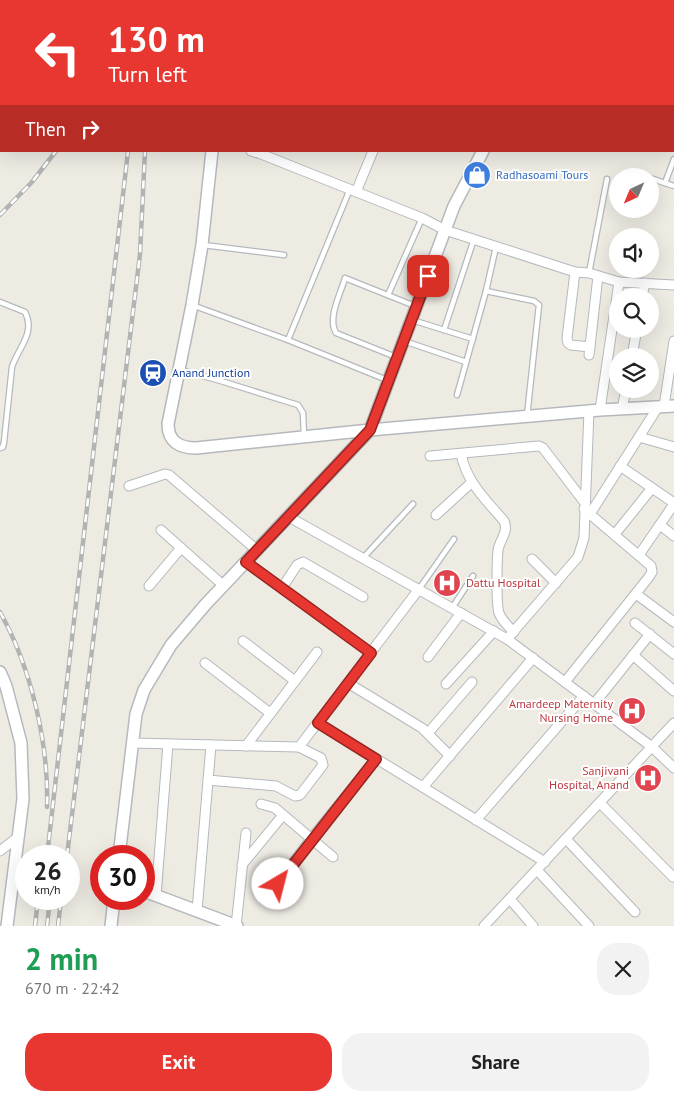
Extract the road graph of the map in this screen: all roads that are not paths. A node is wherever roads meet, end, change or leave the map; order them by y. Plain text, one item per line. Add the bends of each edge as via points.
1 (212, 152) edge
2 (262, 152) edge
3 (372, 152) edge
4 (483, 152) edge
5 (674, 159) edge
6 (607, 179) dead end
7 (659, 181) edge
8 (665, 183) junction
9 (674, 186) edge
10 (353, 191) junction
11 (422, 218) junction
12 (445, 230) junction
13 (474, 240) junction
14 (202, 244) junction
15 (496, 247) junction
16 (284, 255) dead end
17 (575, 272) junction
18 (594, 275) junction
19 (619, 282) junction
20 (645, 284) junction
21 (674, 286) edge
22 (644, 288) edge
23 (486, 290) junction
24 (388, 295) junction
25 (0, 302) edge
26 (192, 305) junction
27 (416, 307) junction
28 (411, 320) junction
29 (444, 330) junction
30 (473, 339) junction
31 (288, 340) junction
32 (404, 340) junction
33 (674, 341) edge
34 (397, 358) junction
35 (466, 362) junction
36 (179, 370) junction
37 (389, 380) junction
38 (457, 395) dead end
39 (624, 398) edge
40 (665, 406) edge
41 (622, 409) junction
42 (594, 410) junction
43 (527, 416) junction
44 (370, 430) junction
45 (304, 437) junction
46 (639, 437) junction
47 (674, 447) edge
48 (0, 448) edge
49 (461, 454) junction
50 (430, 456) dead end
51 (620, 466) junction
52 (471, 483) junction
53 (128, 486) dead end
54 (652, 488) junction
55 (674, 503) edge
56 (413, 504) dead end
57 (586, 509) junction
58 (436, 515) dead end
59 (289, 517) junction
60 (660, 525) junction
61 (161, 530) dead end
62 (615, 534) junction
63 (674, 536) edge
64 (454, 539) dead end
65 (181, 548) junction
66 (258, 550) junction
67 (639, 555) junction
68 (363, 558) junction
69 (532, 559) dead end
70 (246, 562) junction
71 (473, 576) dead end
72 (556, 583) junction
73 (149, 586) dead end
74 (224, 586) junction
75 (282, 588) junction
76 (419, 589) junction
77 (636, 594) junction
78 (363, 598) dead end
79 (452, 608) junction
80 (461, 613) junction
81 (674, 622) edge
82 (635, 623) dead end
83 (494, 631) junction
84 (650, 634) junction
85 (511, 635) junction
86 (243, 641) dead end
87 (317, 652) dead end
88 (371, 653) junction
89 (674, 654) edge
90 (633, 655) junction
91 (428, 657) dead end
92 (533, 658) junction
93 (205, 663) dead end
94 (0, 672) edge
95 (295, 681) junction
96 (472, 682) dead end
97 (565, 682) junction
98 (348, 683) junction
99 (446, 684) dead end
100 (674, 691) edge
101 (584, 696) junction
102 (594, 704) junction
103 (270, 713) junction
104 (318, 723) junction
105 (674, 723) edge
106 (428, 734) junction
107 (132, 743) junction
108 (168, 744) junction
109 (211, 745) junction
110 (246, 746) junction
111 (299, 747) junction
112 (652, 747) junction
113 (450, 756) junction
114 (376, 759) junction
115 (674, 768) edge
116 (208, 780) junction
117 (423, 787) junction
118 (600, 803) junction
119 (261, 804) dead end
120 (283, 815) junction
121 (476, 820) junction
122 (246, 833) dead end
123 (18, 837) junction
124 (311, 839) junction
125 (566, 839) junction
126 (120, 845) edge
127 (0, 851) edge
128 (333, 857) dead end
129 (545, 862) junction
130 (242, 865) junction
131 (537, 870) junction
132 (673, 877) edge
133 (156, 896) joint
134 (266, 898) dead end
135 (510, 899) junction
136 (113, 910) edge
137 (197, 911) junction
138 (635, 912) dead end
139 (7, 926) edge
140 (111, 926) edge
141 (237, 926) edge
142 (484, 926) edge
143 (533, 926) edge
144 (589, 926) edge

1 - 14 street
2 - 10 street
3 - 10 street
4 - 12 street via 454,206
5 - 8 lane
6 - 18 lane
7 - 8 lane
8 - 9 lane
10 - 11 street
10 - 31 lane
11 - 12 street
11 - 24 lane
12 - 13 street
12 - 27 street
13 - 15 street
13 - 29 lane
14 - 16 lane
14 - 26 street
15 - 17 street
15 - 23 lane
17 - 18 street
17 - 18 street via 567,338 571,345 589,351
18 - 19 street
19 - 20 street
19 - 42 street
20 - 21 street
20 - 22 street
23 - 30 lane
23 - 43 lane via 539,305
24 - 27 lane
24 - 34 lane via 346,278 333,317 333,328 336,333
25 - 48 lane via 25,312 29,326 28,335 12,367 4,442
26 - 31 lane
26 - 36 street
27 - 28 street
28 - 29 lane
28 - 32 street
29 - 30 lane
30 - 35 lane
31 - 37 lane
32 - 34 street
32 - 35 lane
33 - 40 street
34 - 37 street
35 - 38 lane
36 - 45 lane via 298,406 303,413
36 - 45 street via 168,424 168,432 177,445 196,448
37 - 44 street
39 - 41 street
40 - 41 street
40 - 46 street
41 - 42 street
42 - 43 street
42 - 57 street
43 - 44 street
44 - 45 street
44 - 59 street
46 - 47 street
46 - 51 street
49 - 50 street
49 - 52 street
49 - 57 street via 539,446
51 - 54 street
51 - 57 street
52 - 58 street
52 - 85 street via 506,526 498,549 498,609
53 - 66 street via 169,475
54 - 55 street
54 - 62 street
55 - 60 street
56 - 68 lane
57 - 62 street
57 - 72 street via 582,548
59 - 66 street
59 - 68 street
60 - 63 street
60 - 67 street
61 - 65 street
62 - 67 street
64 - 76 lane
65 - 73 street
65 - 74 street
66 - 70 street
67 - 77 street via 651,566 652,572
68 - 76 street
69 - 72 street
70 - 74 street
70 - 75 street
71 - 79 lane
72 - 85 street
74 - 107 street via 171,645 144,690 136,714
75 - 78 street via 297,565 303,562
75 - 88 street
76 - 79 street
76 - 88 street
77 - 81 street
77 - 97 street
79 - 80 street
80 - 83 street
80 - 91 street
82 - 84 street
83 - 85 street
83 - 99 street
84 - 89 street
84 - 90 street
85 - 92 street
86 - 95 street
87 - 95 street
88 - 98 street
90 - 100 street
90 - 102 street
92 - 97 street
92 - 113 street
93 - 103 street
94 - 123 street via 21,742 23,799
95 - 103 street
96 - 106 street
97 - 101 street
98 - 104 street
98 - 106 street
101 - 102 street
101 - 121 street
102 - 112 street
103 - 110 street
104 - 111 street
104 - 114 street
105 - 112 street
106 - 113 street
107 - 108 street
107 - 126 street
108 - 109 street
108 - 133 street
109 - 110 street
109 - 116 street
110 - 111 street
111 - 116 street via 321,758 323,765 300,795 295,796 276,786
112 - 115 street
112 - 118 street
113 - 117 street
114 - 117 street
114 - 124 street
116 - 137 street
117 - 121 street
118 - 125 street
118 - 132 street
119 - 120 street
120 - 124 street
120 - 130 street
121 - 129 street
122 - 130 street
123 - 127 street
123 - 139 street
124 - 128 street
124 - 134 street
125 - 129 street
125 - 138 street
129 - 131 street
130 - 141 street
131 - 135 street
131 - 144 street
133 - 137 street
135 - 142 street
135 - 143 street
136 - 140 street
137 - 141 street

